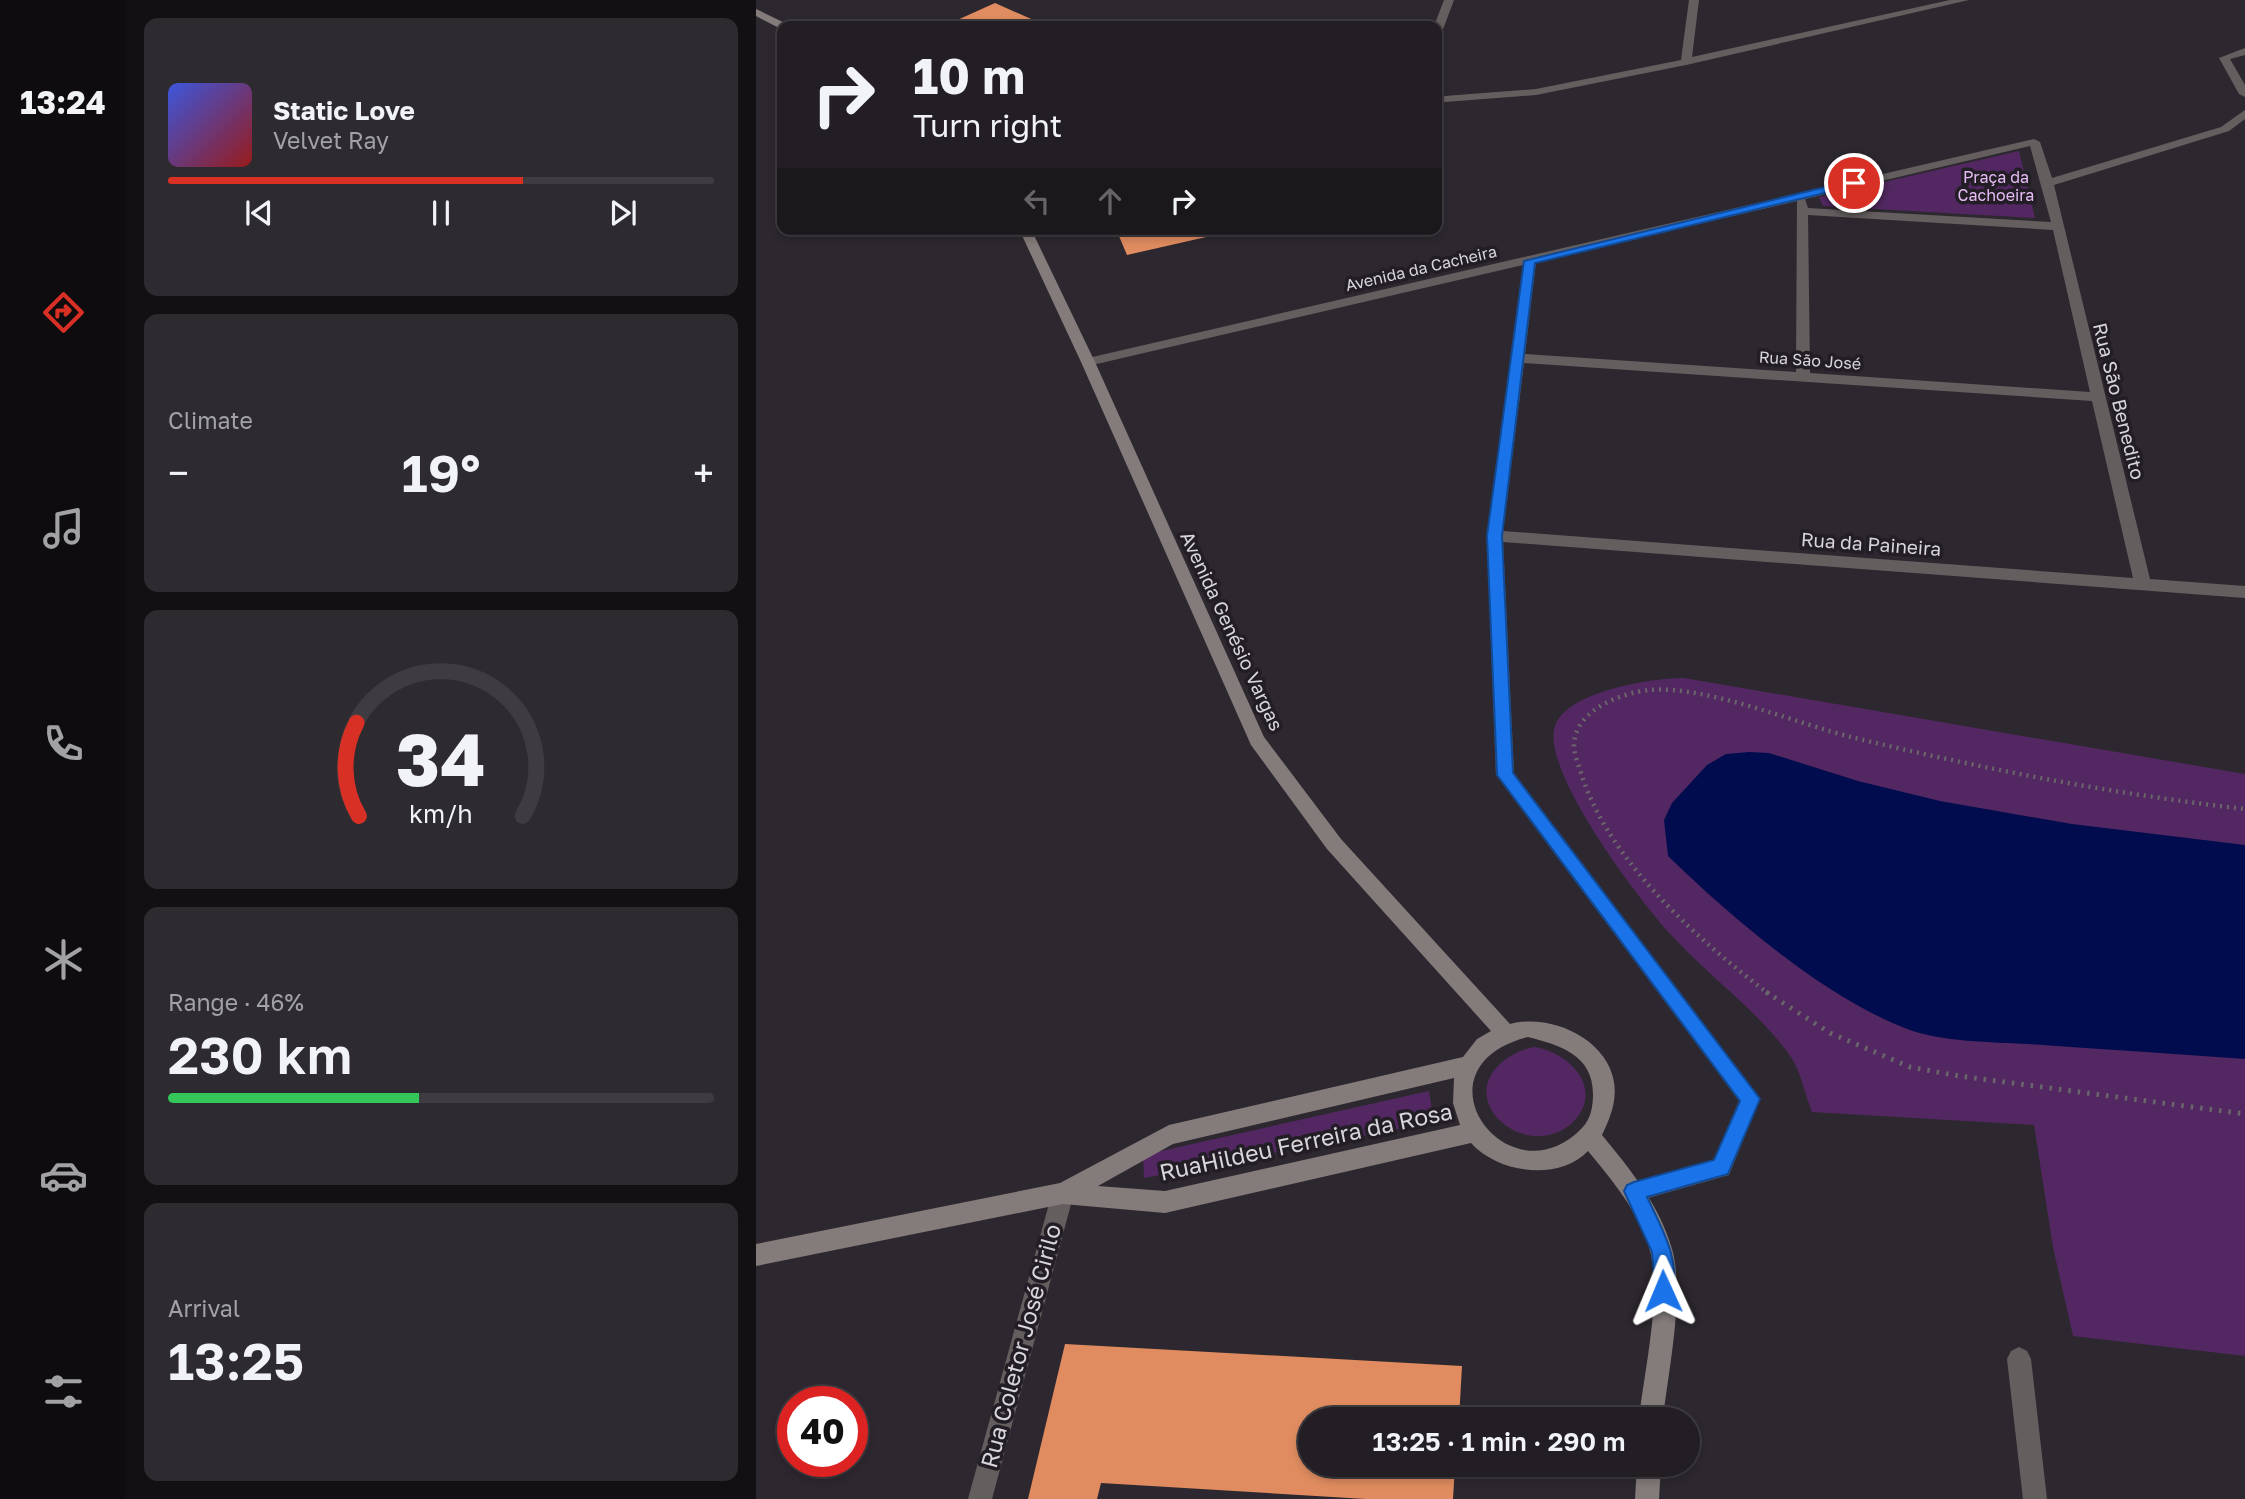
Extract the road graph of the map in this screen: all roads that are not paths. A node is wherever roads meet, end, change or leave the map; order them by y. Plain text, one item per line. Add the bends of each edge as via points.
1 (1449, 0) edge
2 (1694, 0) edge
3 (1964, 0) edge
4 (756, 12) edge
5 (1441, 21) edge
6 (777, 23) edge
7 (2245, 51) edge
8 (1686, 62) junction
9 (2245, 94) edge
10 (1442, 95) edge
11 (2245, 113) edge
12 (2048, 184) junction
13 (1803, 195) junction
14 (1802, 211) junction
15 (2056, 226) junction
16 (1028, 235) edge
17 (1530, 261) junction
18 (1519, 358) junction
19 (1088, 362) junction
20 (1803, 377) junction
21 (2098, 397) junction
22 (1494, 536) junction
23 (2143, 585) junction
24 (2245, 592) edge
25 (1506, 1033) junction
26 (1469, 1065) junction
27 (1475, 1132) junction
28 (1590, 1137) junction
29 (1634, 1191) junction
30 (1063, 1193) junction
31 (756, 1255) edge
32 (2019, 1359) dead end
33 (1652, 1407) edge
34 (1648, 1477) edge
35 (980, 1499) edge
36 (1647, 1499) edge
37 (2035, 1499) edge

1 - 5 street
2 - 8 street
3 - 8 street
4 - 6 street
7 - 9 street via 2224,58
8 - 10 street via 1536,92
11 - 12 street via 2225,129
12 - 13 street via 2034,142
12 - 15 street
13 - 14 street
13 - 17 street, Avenida da Cacheira
14 - 15 street
14 - 20 street
15 - 21 street, Rua São Benedito
16 - 19 street, Avenida Genésio Vargas
17 - 18 street
17 - 19 street, Avenida da Cacheira
18 - 20 street, Rua São José
18 - 22 street
19 - 25 street, Avenida Genésio Vargas via 1257,740 1334,844
20 - 21 street, Rua São José
21 - 23 street, Rua São Benedito
22 - 23 street, Rua da Paineira
22 - 29 street via 1505,775 1750,1099 1721,1168
23 - 24 street, Rua da Paineira
25 - 26 street via 1484,1046
25 - 28 street via 1528,1028 1552,1030 1591,1054 1602,1073 1606,1095 1602,1117
26 - 27 street via 1462,1102
26 - 30 street via 1169,1135
27 - 28 street via 1502,1154 1525,1161 1573,1152
27 - 30 street, RuaHildeu Ferreira da Rosa via 1165,1202
28 - 29 street
29 - 33 street via 1662,1251 1663,1291
30 - 31 street
30 - 35 street, Rua Coletor José Cirilo
32 - 37 street
34 - 36 street

